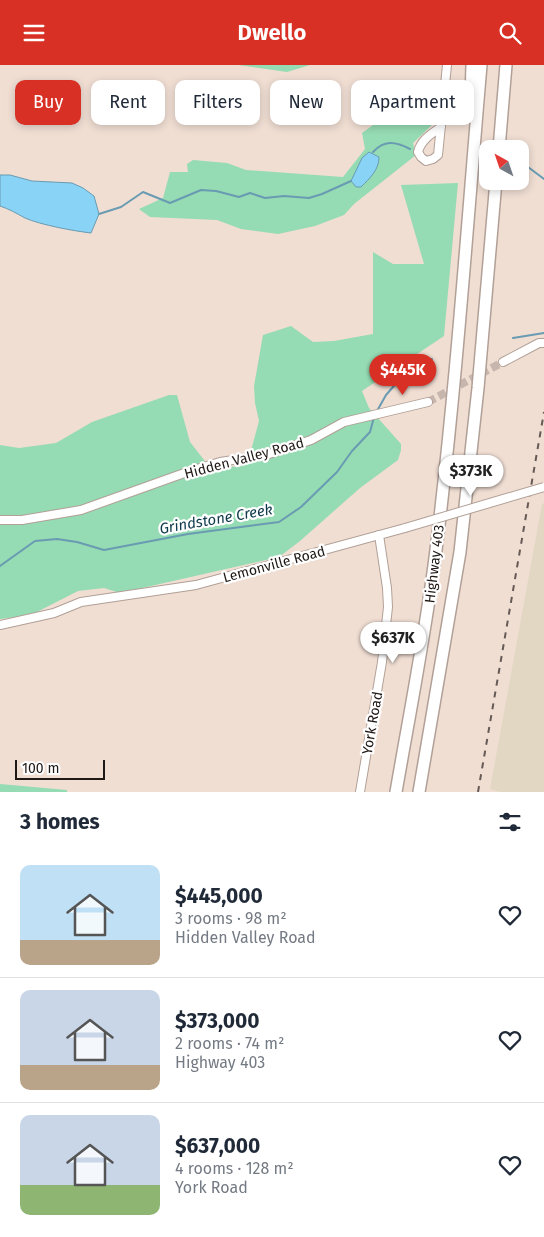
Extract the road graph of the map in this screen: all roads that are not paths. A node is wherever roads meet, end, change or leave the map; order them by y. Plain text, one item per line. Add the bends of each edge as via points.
1 (447, 65) edge
2 (472, 65) edge
3 (481, 65) edge
4 (506, 65) edge
5 (510, 65) edge
6 (501, 124) junction
7 (440, 127) dead end
8 (500, 140) edge
9 (495, 190) edge
10 (468, 217) junction
11 (544, 343) edge
12 (503, 362) tunnel mouth
13 (428, 402) tunnel mouth
14 (544, 487) edge
15 (0, 520) edge
16 (379, 535) junction
17 (0, 625) edge
18 (360, 792) edge
19 (396, 792) edge
20 (419, 792) edge

1 - 7 street
2 - 10 highway
3 - 10 highway, Highway 403
4 - 6 highway
5 - 6 highway
6 - 8 highway
9 - 20 highway, Highway 403 via 460,552
10 - 19 highway, Highway 403 via 436,551
11 - 12 street
13 - 15 street, Hidden Valley Road via 344,421 311,440 266,455 220,462 190,471 81,510 22,520
14 - 16 street, Lemonville Road, bridge
16 - 17 street, Lemonville Road via 196,585 81,602 54,613
16 - 18 street, York Road via 388,588 388,615

